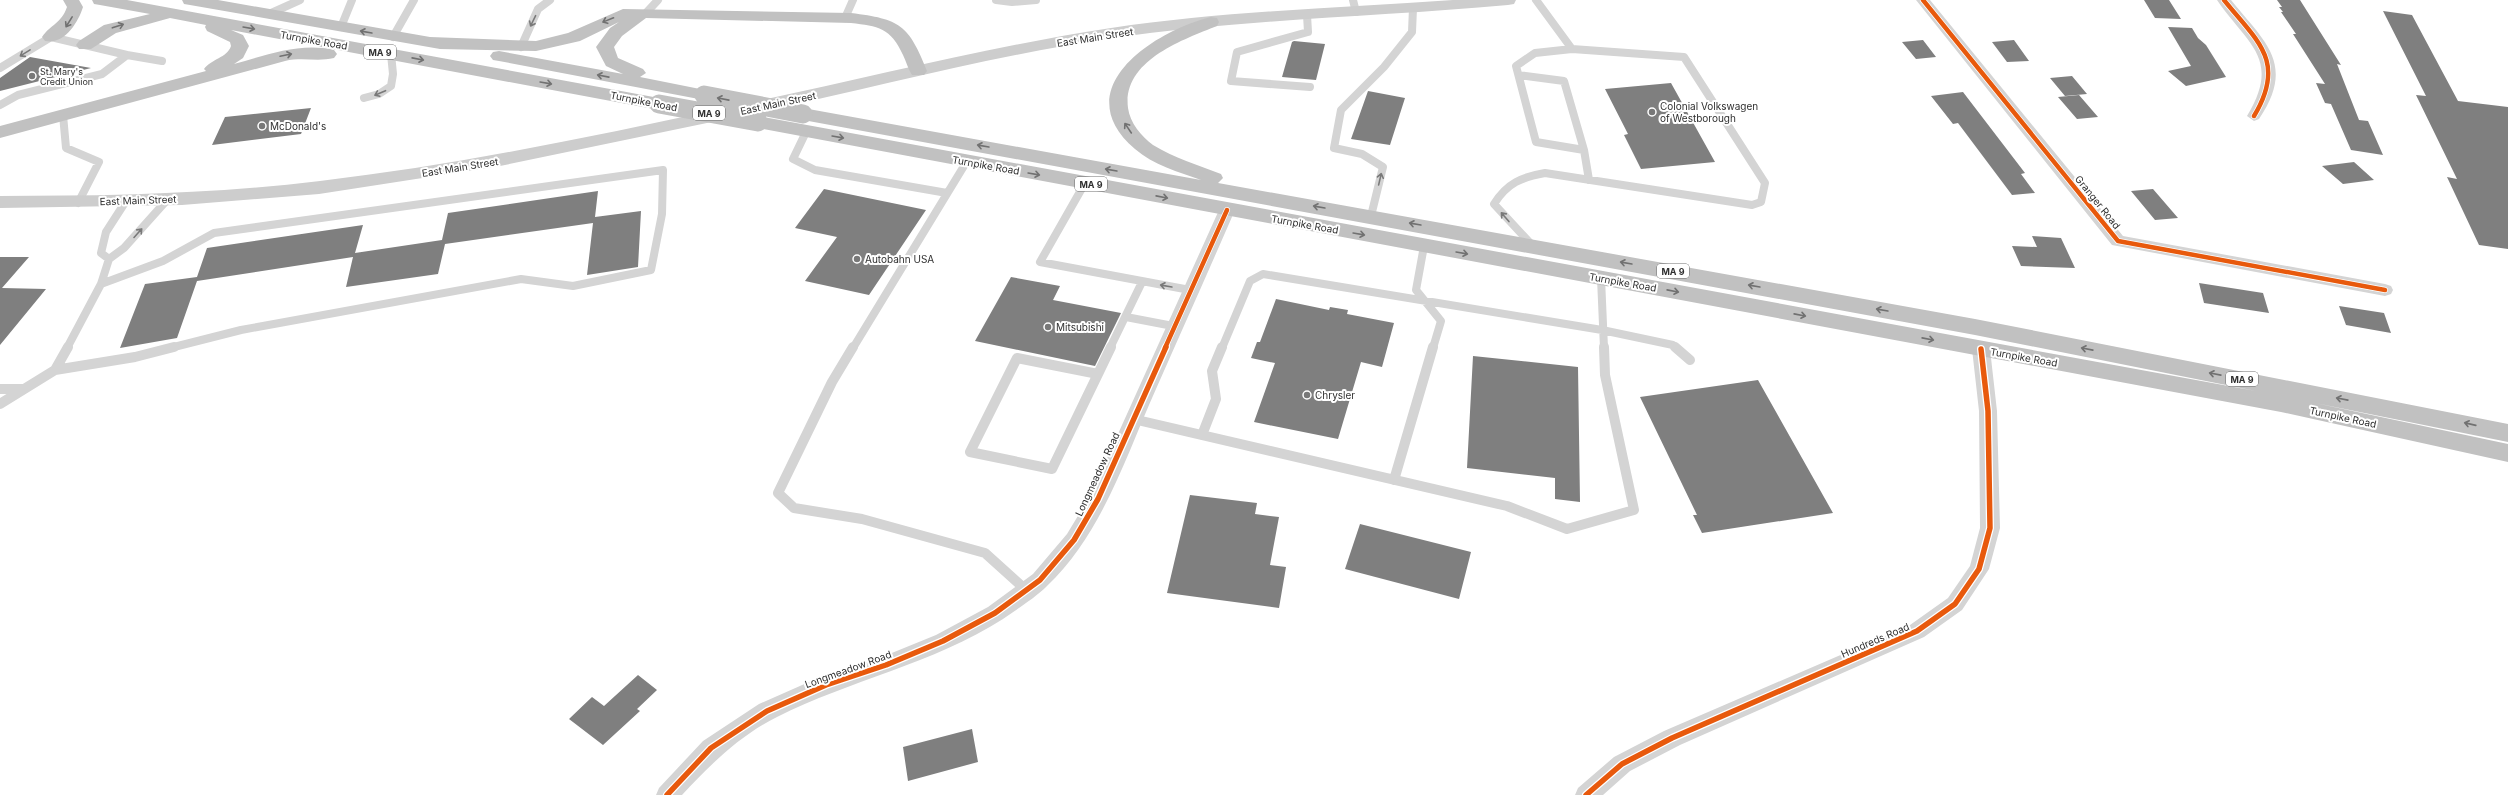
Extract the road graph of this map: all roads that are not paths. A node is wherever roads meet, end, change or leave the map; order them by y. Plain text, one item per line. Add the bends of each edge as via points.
1 (71, 0) edge
2 (100, 0) edge
3 (190, 0) edge
4 (300, 0) edge
5 (352, 0) edge
6 (414, 0) edge
7 (550, 0) edge
8 (658, 0) edge
9 (853, 0) edge
10 (996, 0) edge
11 (1036, 0) edge
12 (1508, 0) edge
13 (1536, 0) edge
14 (1923, 0) edge
15 (2224, 0) edge
16 (1355, 6) edge
17 (1413, 8) junction
18 (646, 13) junction
19 (269, 14) junction
20 (1307, 15) junction
21 (182, 16) junction
22 (844, 18) junction
23 (1211, 22) junction
24 (341, 27) junction
25 (393, 36) junction
26 (51, 38) junction
27 (425, 42) junction
28 (84, 46) junction
29 (520, 47) junction
30 (1572, 49) junction
31 (386, 54) junction
32 (127, 55) junction
33 (162, 61) dead end
34 (0, 68) edge
35 (918, 71) junction
36 (1519, 75) junction
37 (194, 78) junction
38 (1310, 87) dead end
39 (683, 90) junction
40 (364, 98) dead end
41 (0, 105) edge
42 (63, 116) junction
43 (2254, 116) dead end
44 (805, 123) junction
45 (0, 132) edge
46 (1584, 150) junction
47 (967, 161) junction
48 (1589, 180) junction
49 (1085, 183) junction
50 (947, 193) junction
51 (1273, 199) junction
52 (167, 200) junction
53 (126, 201) junction
54 (0, 202) edge
55 (78, 203) junction
56 (1228, 210) junction
57 (1371, 216) junction
58 (1532, 245) junction
59 (1424, 246) junction
60 (109, 259) junction
61 (1601, 278) junction
62 (1142, 282) junction
63 (101, 284) junction
64 (1190, 290) junction
65 (2385, 290) dead end
66 (1425, 301) junction
67 (1126, 317) junction
68 (1173, 326) junction
69 (1602, 330) junction
70 (1981, 349) junction
71 (1690, 360) dead end
72 (54, 370) junction
73 (1098, 374) junction
74 (0, 389) edge
75 (22, 389) junction
76 (0, 404) edge
77 (1133, 419) junction
78 (2508, 432) edge
79 (1202, 435) junction
80 (2508, 453) edge
81 (1394, 480) junction
82 (1026, 590) junction
83 (667, 795) edge
84 (1586, 795) edge

1 -> 26 highway via 75,6 72,19
2 - 21 highway, Turnpike Road / MA 9
3 - 19 highway, Turnpike Road / MA 9
4 - 19 lane
5 - 24 lane
6 - 25 lane
7 -> 29 lane via 538,9
8 - 18 lane
9 - 22 lane
10 - 11 lane
12 - 17 main road, East Main Street
13 - 30 lane
14 - 65 street, Granger Road via 2118,241
15 - 43 street via 2266,53 2269,78 2264,102
16 - 17 main road, East Main Street
16 - 20 main road, East Main Street
57 -> 17 lane via 1383,167 1362,154 1334,148 1341,110 1384,67 1412,32
18 - 22 highway
18 -> 29 highway via 623,14 555,43
18 - 39 highway via 622,26 610,37 604,47 607,58 613,65
19 - 24 highway, Turnpike Road / MA 9
20 - 23 main road, East Main Street
20 - 38 lane via 1308,32 1238,52 1231,81
28 -> 21 highway via 110,29
21 -> 31 highway, Turnpike Road / MA 9
21 - 37 highway via 237,39 240,46 237,54 229,61
22 - 35 highway via 878,21 892,26 908,44
23 - 35 main road, East Main Street via 1099,35
51 -> 23 highway via 1168,161 1146,148 1135,137 1120,113 1117,95 1120,84 1137,63 1166,40
25 -> 24 highway, Turnpike Road / MA 9
25 - 27 highway, Turnpike Road / MA 9
26 - 28 lane
26 -> 34 lane
27 - 29 highway
39 -> 27 highway, Turnpike Road / MA 9
28 - 32 lane
30 - 36 lane via 1544,50 1530,54 1516,66
30 - 48 lane via 1684,57 1765,183 1761,202 1752,205
37 -> 31 highway via 300,52
31 -> 40 lane via 393,74 391,86 379,94
31 -> 44 highway, Turnpike Road / MA 9, bridge via 758,122
32 - 33 lane
32 - 41 lane via 102,74 18,95
35 - 52 main road, East Main Street via 548,152 355,183
36 - 46 lane via 1564,81
36 - 46 lane via 1536,142
37 - 42 highway
44 -> 39 highway, Turnpike Road / MA 9, bridge
42 - 45 highway
42 - 55 lane via 66,148 99,162
44 -> 47 highway, Turnpike Road / MA 9
44 - 50 lane via 793,159 815,170
51 -> 44 highway, Turnpike Road / MA 9
46 - 48 lane
47 -> 49 highway, Turnpike Road / MA 9
47 - 50 lane
58 -> 48 lane via 1494,204 1508,184 1523,177 1545,173
49 -> 56 highway, Turnpike Road / MA 9
49 - 62 lane via 1040,262
50 - 82 lane via 832,382 778,493 794,508 862,519 985,553
57 -> 51 highway, Turnpike Road / MA 9
52 - 53 main road, East Main Street
60 -> 52 lane via 124,248
53 - 55 main road, East Main Street
53 - 60 lane via 108,228 102,244 101,253
54 - 55 main road, East Main Street
56 -> 59 highway, Turnpike Road / MA 9
56 - 64 street, Longmeadow Road
58 -> 57 highway, Turnpike Road / MA 9
78 -> 58 highway, Turnpike Road / MA 9 via 1975,327
59 -> 61 highway, Turnpike Road / MA 9
59 - 66 lane via 1416,290
60 - 63 lane
61 - 69 lane
61 -> 70 highway, Turnpike Road / MA 9
64 -> 62 lane
62 - 67 lane
63 - 72 lane
63 - 72 lane via 163,261 214,233 663,170 662,214 652,270 572,286 521,279 241,330 135,357
64 - 68 street, Longmeadow Road
66 - 69 lane
66 - 79 lane via 1263,274 1250,281 1212,371 1216,399
66 - 81 lane via 1441,321
67 - 68 lane
67 - 73 lane
68 - 77 street, Longmeadow Road
69 - 71 lane via 1673,345
69 - 81 lane via 1605,375 1634,510 1567,529 1507,506
70 - 80 highway, Turnpike Road / MA 9 via 2281,404
70 - 84 street, Hundreds Road via 1986,377 1989,425 1990,528 1979,569 1954,604 1917,631 1672,738 1622,764
72 - 75 lane
73 - 73 lane via 1017,358 970,452 1052,469
74 - 75 lane
75 - 76 lane
77 - 79 lane
77 - 82 street, Longmeadow Road via 1098,499 1074,540 1040,580
79 - 81 lane
82 - 83 street, Longmeadow Road via 995,613 942,641 886,665 826,685 767,711 711,748

